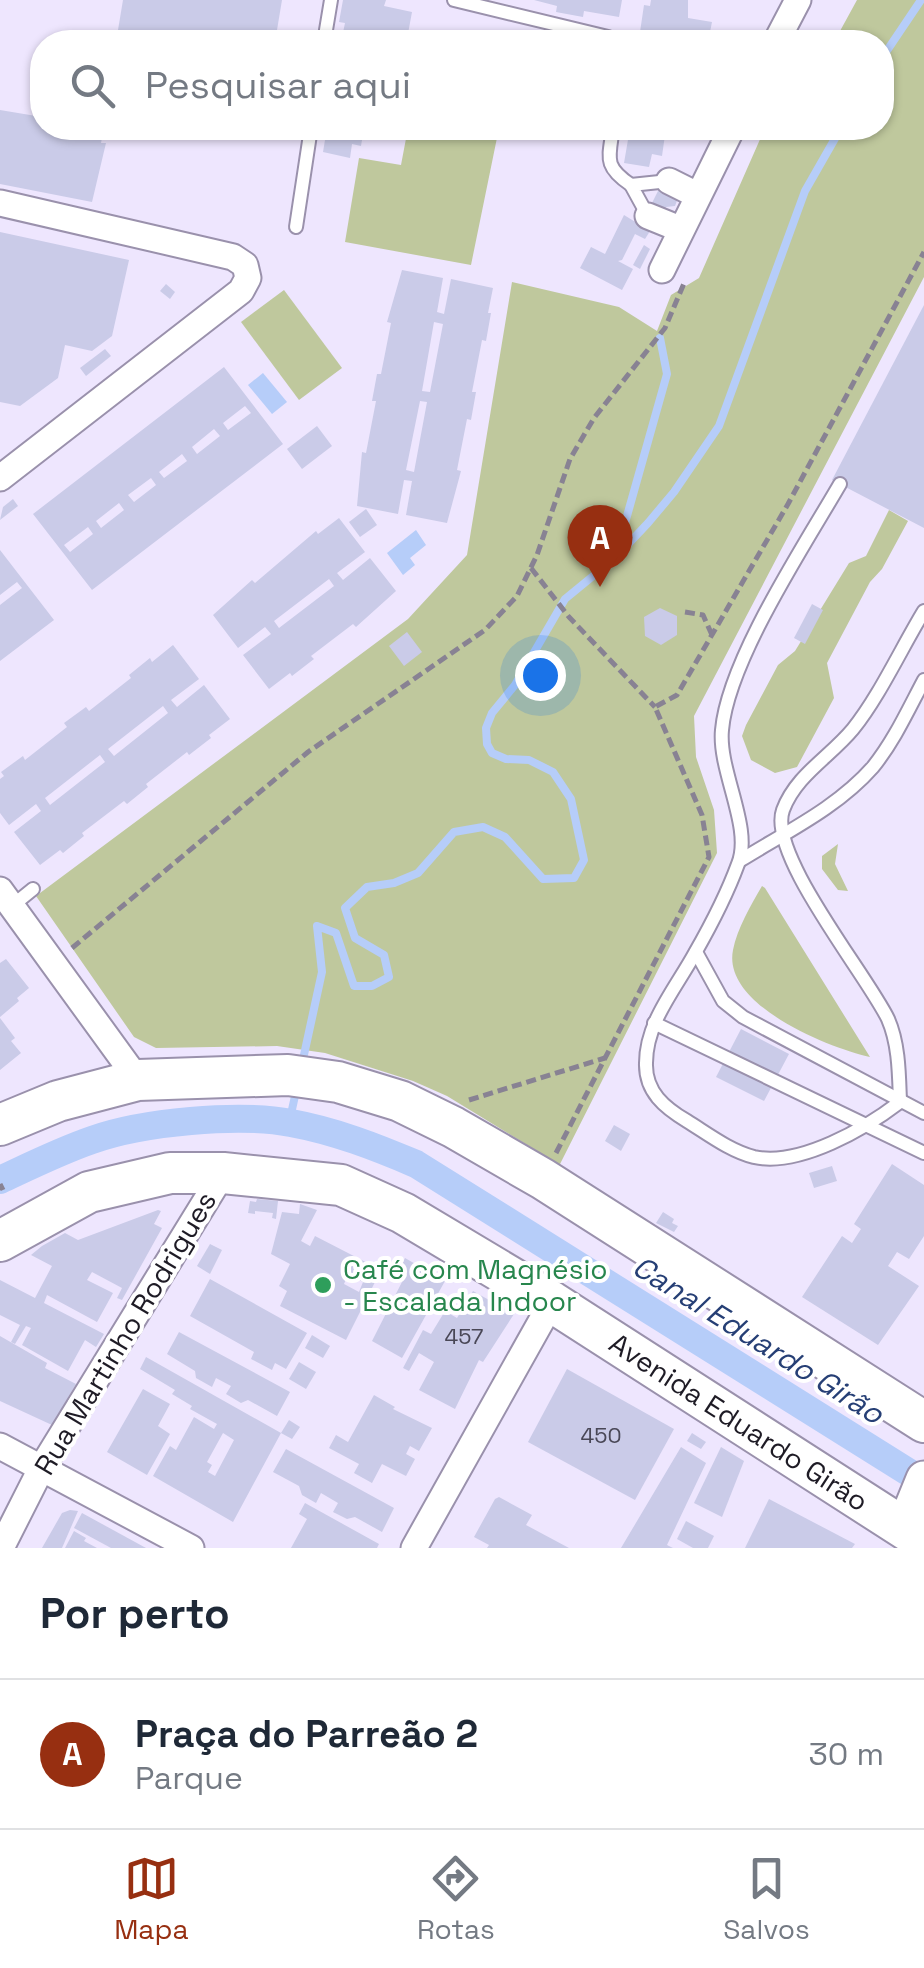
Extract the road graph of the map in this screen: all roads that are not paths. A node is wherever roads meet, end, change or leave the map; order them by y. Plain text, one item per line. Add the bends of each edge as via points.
1 (330, 0) edge
2 (454, 0) edge
3 (798, 0) edge
4 (326, 30) edge
5 (579, 30) edge
6 (782, 30) edge
7 (309, 140) edge
8 (612, 140) edge
9 (726, 140) edge
10 (669, 181) joint
11 (631, 184) junction
12 (697, 195) junction
13 (0, 203) edge
14 (648, 216) joint
15 (296, 226) dead end
16 (677, 236) junction
17 (662, 270) dead end
18 (0, 478) edge
19 (840, 484) dead end
20 (924, 610) edge
21 (924, 680) edge
22 (782, 834) junction
23 (740, 860) junction
24 (32, 889) dead end
25 (6, 898) edge
26 (696, 952) junction
27 (654, 1024) junction
28 (138, 1080) junction
29 (900, 1102) junction
30 (924, 1113) edge
31 (0, 1125) edge
32 (868, 1126) junction
33 (924, 1153) edge
34 (223, 1172) junction
35 (0, 1241) edge
36 (552, 1302) junction
37 (924, 1422) edge
38 (0, 1446) edge
39 (42, 1467) junction
40 (924, 1478) edge
41 (908, 1532) edge
42 (1, 1548) edge
43 (191, 1548) edge
44 (414, 1548) edge

1 - 4 lane
2 - 5 lane
3 - 6 street
7 - 15 lane
8 - 11 lane via 609,164
9 - 12 street
10 - 11 lane
10 - 12 street
11 - 14 lane
12 - 16 street
13 - 18 street via 233,258 245,265 248,278
14 - 16 street
16 - 17 street
19 - 23 lane via 749,650 724,711
20 - 22 lane via 853,728 800,780 781,815
21 - 22 lane via 872,768 816,816
22 - 23 lane
22 - 29 lane via 815,905 888,1020
23 - 26 lane
24 - 25 lane
25 - 28 street
26 - 27 lane
26 - 29 lane via 723,1001 744,1017
27 - 32 lane
27 - 32 lane via 645,1067 651,1087 664,1107 735,1150 758,1158 788,1156
28 - 31 main road
28 - 37 main road via 288,1075 400,1101 542,1178
29 - 30 lane
29 - 32 lane
32 - 33 lane
34 - 35 main road, Avenida Eduardo Girão via 170,1173 88,1192
34 - 36 main road, Avenida Eduardo Girão via 341,1186 403,1213
34 - 39 street, Rua Martinho Rodrigues
36 - 41 main road, Avenida Eduardo Girão
36 - 44 street
38 - 39 street
39 - 42 street, Rua Martinho Rodrigues
39 - 43 street
40 - 41 street

